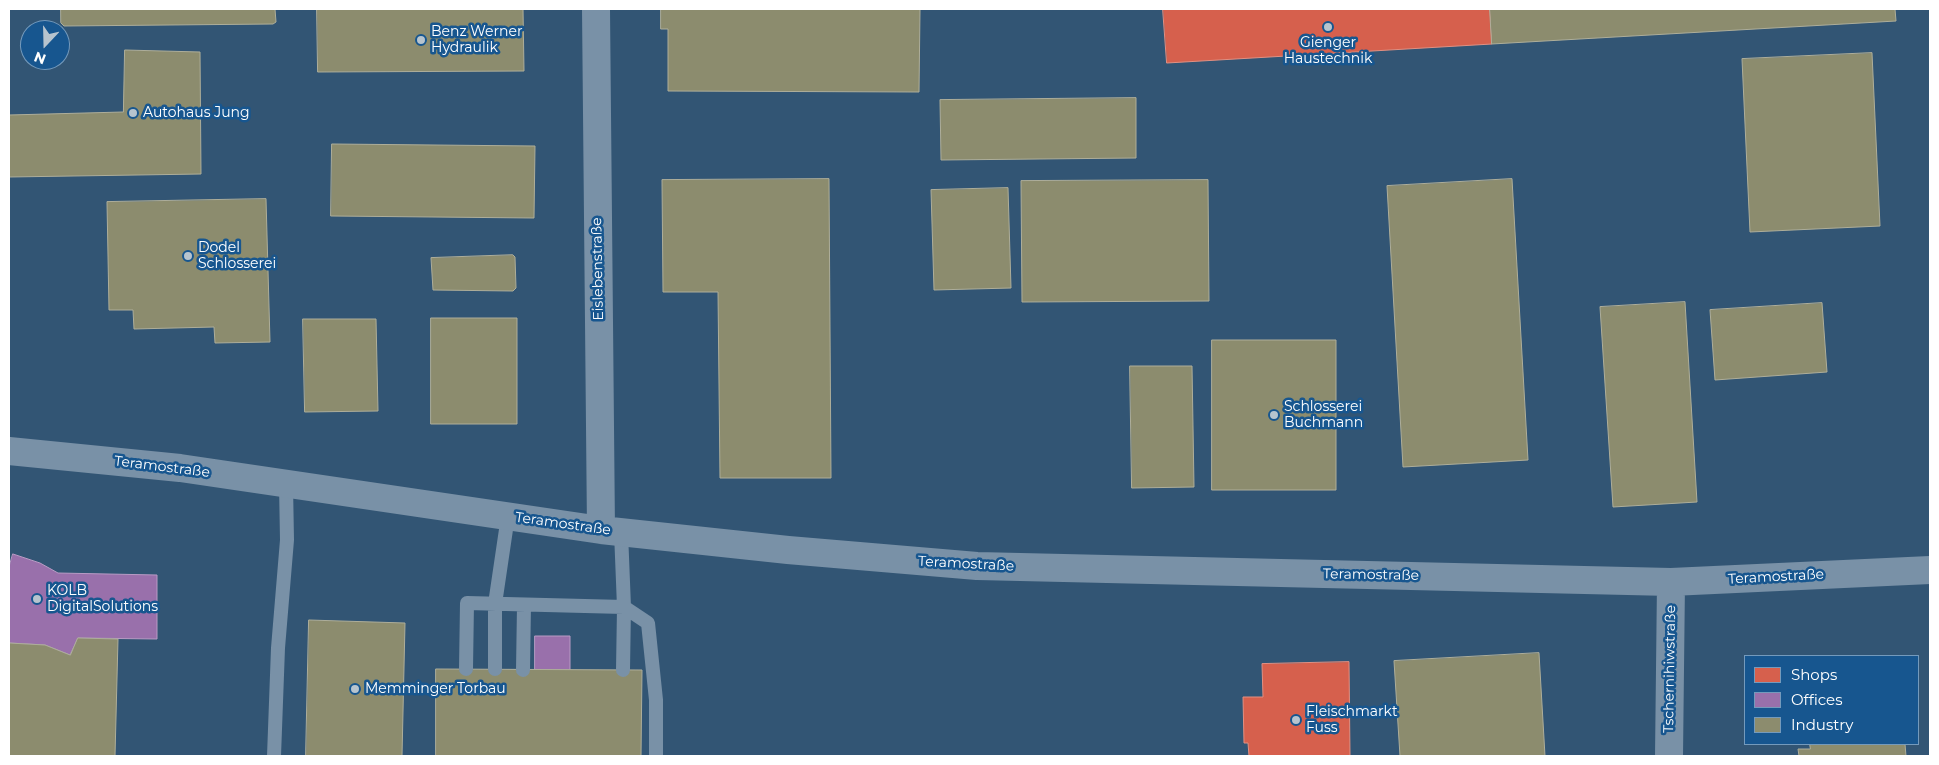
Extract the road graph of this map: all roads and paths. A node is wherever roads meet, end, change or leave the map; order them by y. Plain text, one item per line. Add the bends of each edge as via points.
1 (596, 9) edge
2 (9, 451) edge
3 (286, 484) junction
4 (508, 516) junction
5 (611, 531) junction
6 (1930, 570) edge
7 (1671, 582) junction
8 (495, 604) junction
9 (524, 605) junction
10 (624, 607) junction
11 (495, 669) dead end
12 (466, 670) dead end
13 (523, 670) dead end
14 (623, 670) dead end
15 (274, 756) edge
16 (656, 756) edge
17 (1669, 756) edge

1 - 5 street, Eislebenstraße
2 - 3 street, Teramostraße via 180,468
3 - 4 street, Teramostraße
3 - 15 lane via 287,540
4 - 5 street, Teramostraße
4 - 8 lane
5 - 7 street, Teramostraße via 977,566
5 - 10 lane
6 - 7 street, Teramostraße
7 - 17 street, Tschernihiwstraße
8 - 9 lane
8 - 11 lane
8 - 12 lane via 467,603
9 - 10 lane
9 - 13 lane
10 - 14 lane
10 - 16 lane via 648,624 656,700

